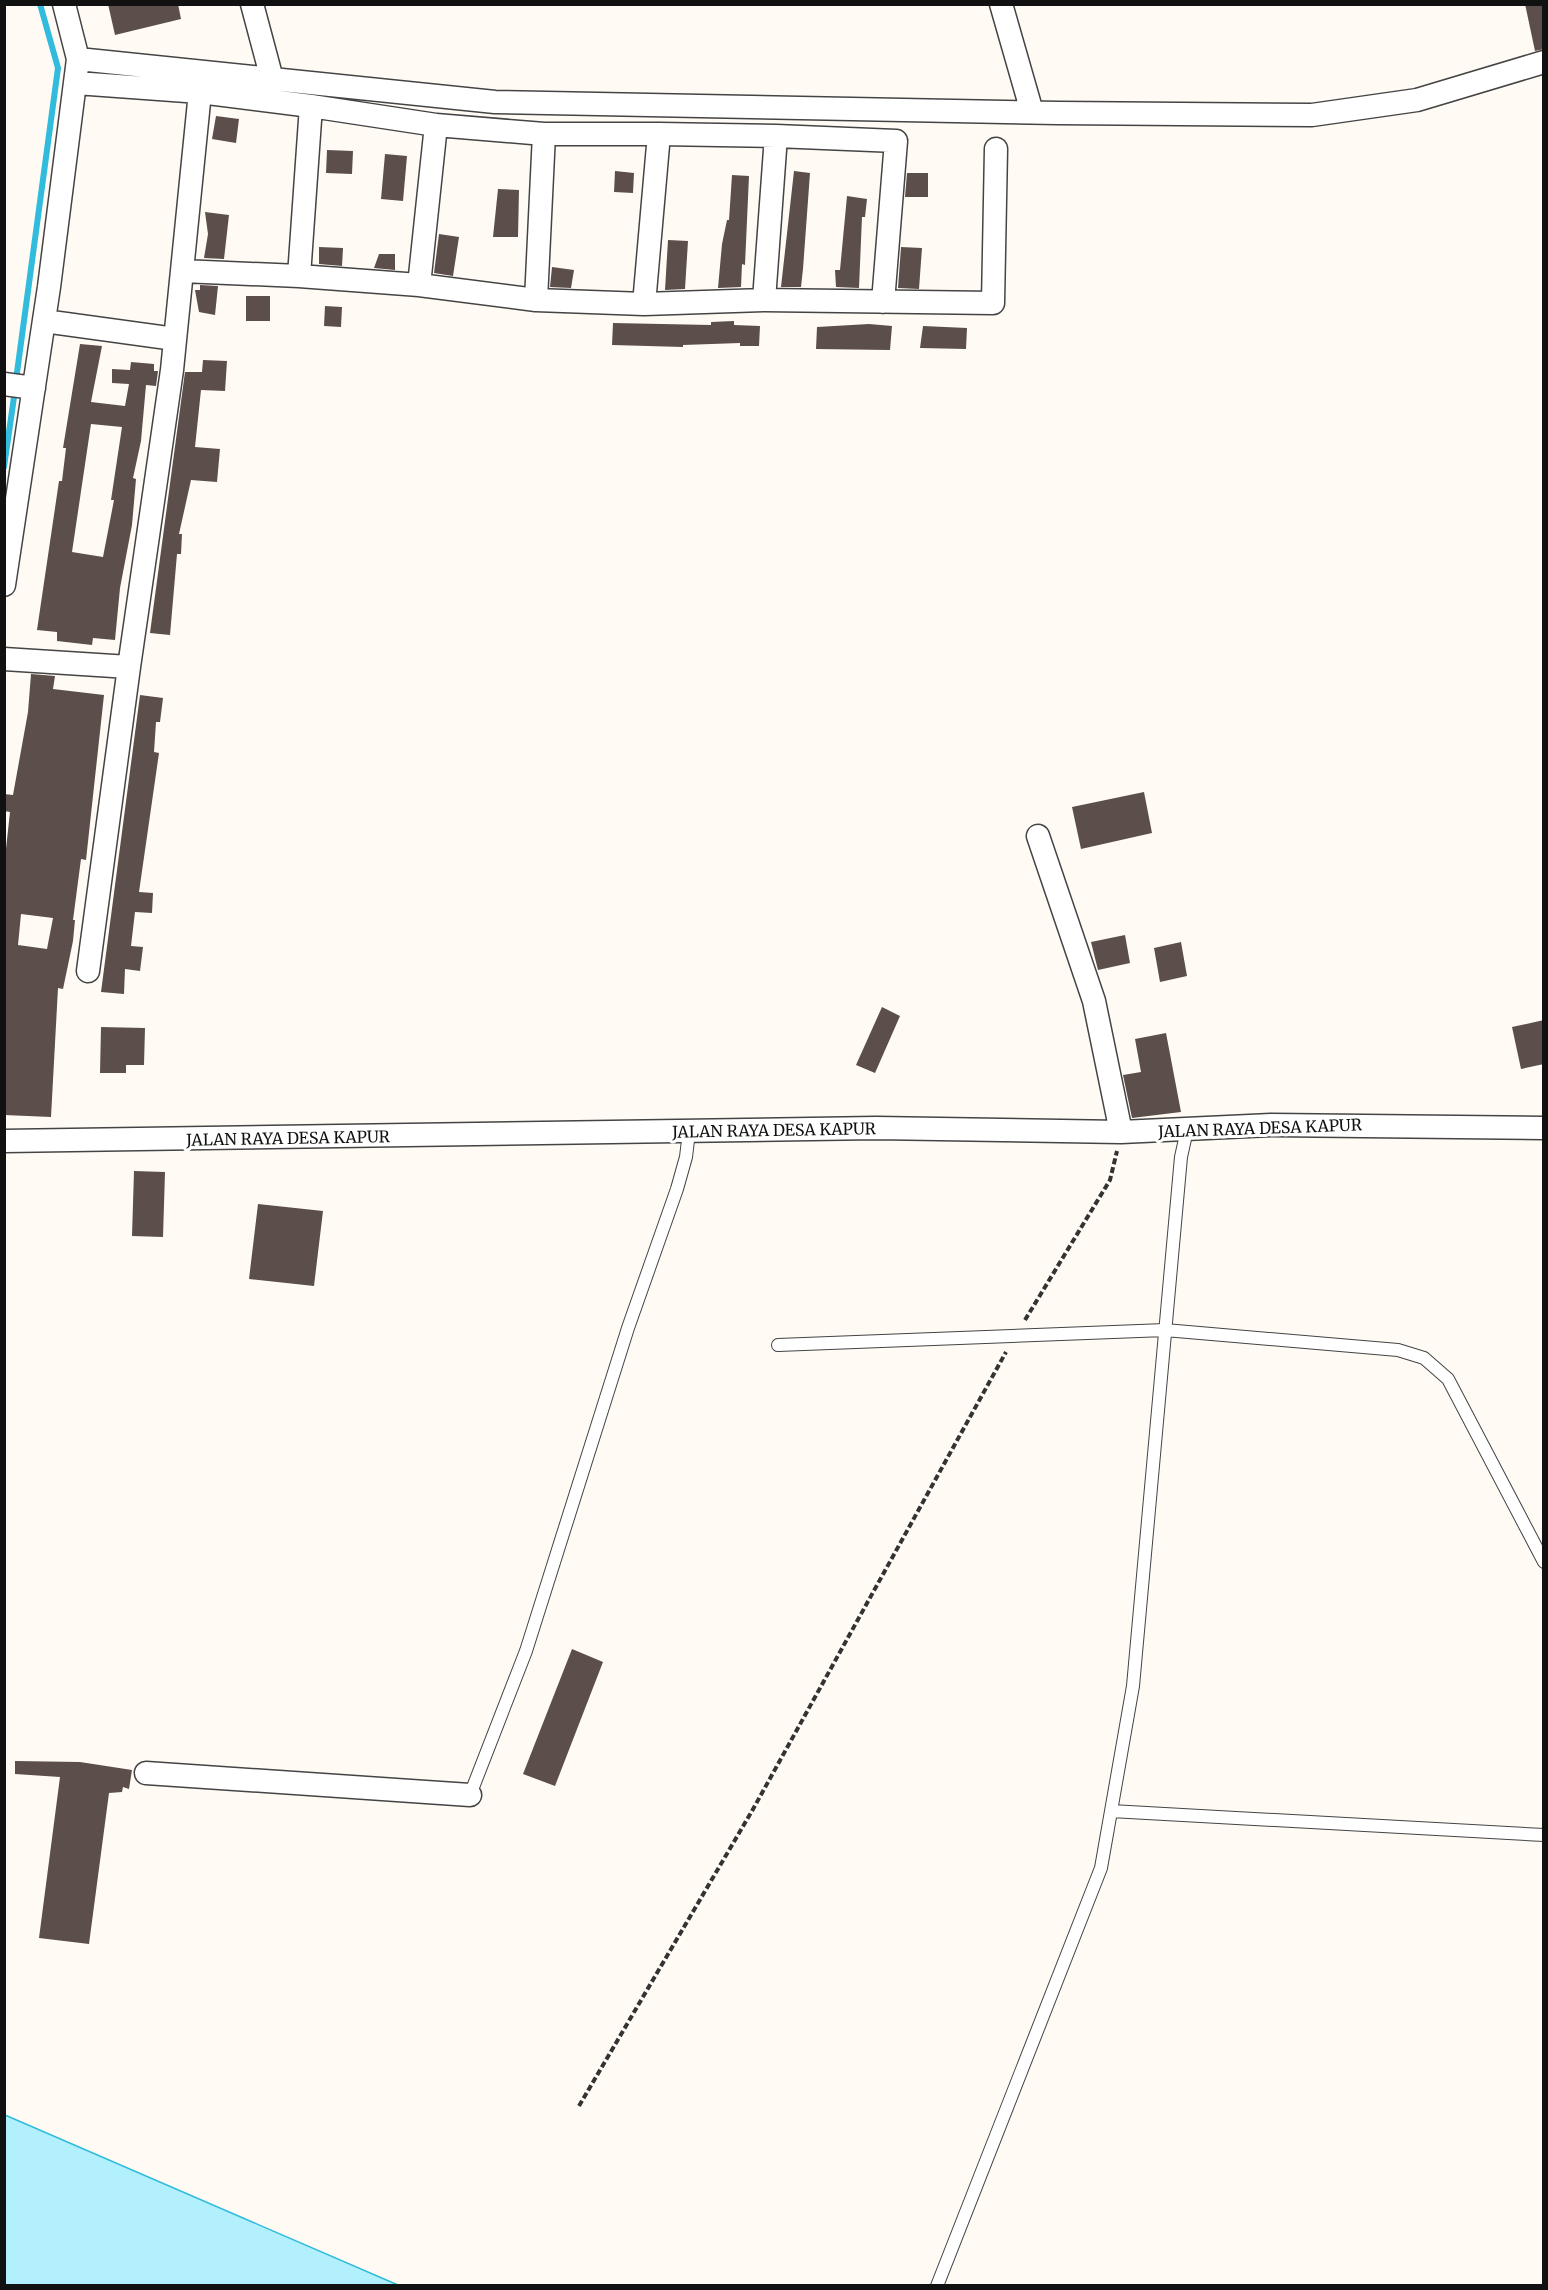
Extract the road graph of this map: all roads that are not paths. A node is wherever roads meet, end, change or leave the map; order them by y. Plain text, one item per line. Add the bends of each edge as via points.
1 (64, 4) edge
2 (252, 4) edge
3 (1001, 4) edge
4 (78, 59) junction
5 (1544, 62) edge
6 (272, 79) junction
7 (76, 83) junction
8 (200, 92) junction
9 (311, 106) junction
10 (1032, 112) junction
11 (436, 125) junction
12 (544, 134) junction
13 (659, 134) junction
14 (776, 136) junction
15 (996, 149) dead end
16 (182, 271) junction
17 (299, 276) junction
18 (419, 285) junction
19 (536, 300) junction
20 (764, 300) junction
21 (883, 302) junction
22 (644, 304) junction
23 (44, 321) junction
24 (175, 339) junction
25 (4, 384) edge
26 (33, 388) junction
27 (4, 585) edge
28 (4, 658) edge
29 (129, 667) junction
30 (1038, 836) dead end
31 (88, 971) dead end
32 (1544, 1128) edge
33 (1187, 1130) junction
34 (689, 1132) junction
35 (1121, 1132) junction
36 (4, 1141) edge
37 (1166, 1330) junction
38 (778, 1345) dead end
39 (1544, 1562) edge
40 (146, 1773) dead end
41 (470, 1795) joint
42 (1111, 1811) junction
43 (1544, 1835) edge
44 (937, 2286) edge

1 - 4 street
2 - 6 street
3 - 10 street
4 - 6 street
4 - 7 street
5 - 10 street via 1417,100 1312,115
6 - 10 street via 495,102
7 - 8 street
7 - 23 street
8 - 9 street
8 - 16 street
9 - 11 street
9 - 17 street
11 - 12 street
11 - 18 street
12 - 13 street
12 - 19 street
13 - 14 street
13 - 22 street
14 - 20 street
14 - 21 street via 896,141
15 - 21 street via 993,303
16 - 17 street
16 - 24 street
17 - 18 street
18 - 19 street
19 - 22 street
20 - 21 street
20 - 22 street
23 - 24 street
23 - 26 street
24 - 29 street
25 - 26 street
26 - 27 street
28 - 29 street
29 - 31 street
30 - 35 street via 1094,1001
32 - 33 street, JALAN RAYA DESA KAPUR via 1316,1125
33 - 35 street, JALAN RAYA DESA KAPUR
33 - 37 lane via 1181,1157
34 - 35 street, JALAN RAYA DESA KAPUR via 876,1128
34 - 36 street, JALAN RAYA DESA KAPUR
34 - 41 lane via 677,1189 628,1328 526,1652
37 - 38 lane
37 - 39 lane via 1398,1350 1424,1358 1448,1379
37 - 42 lane via 1133,1686
40 - 41 street
42 - 43 lane
42 - 44 lane via 1101,1868

